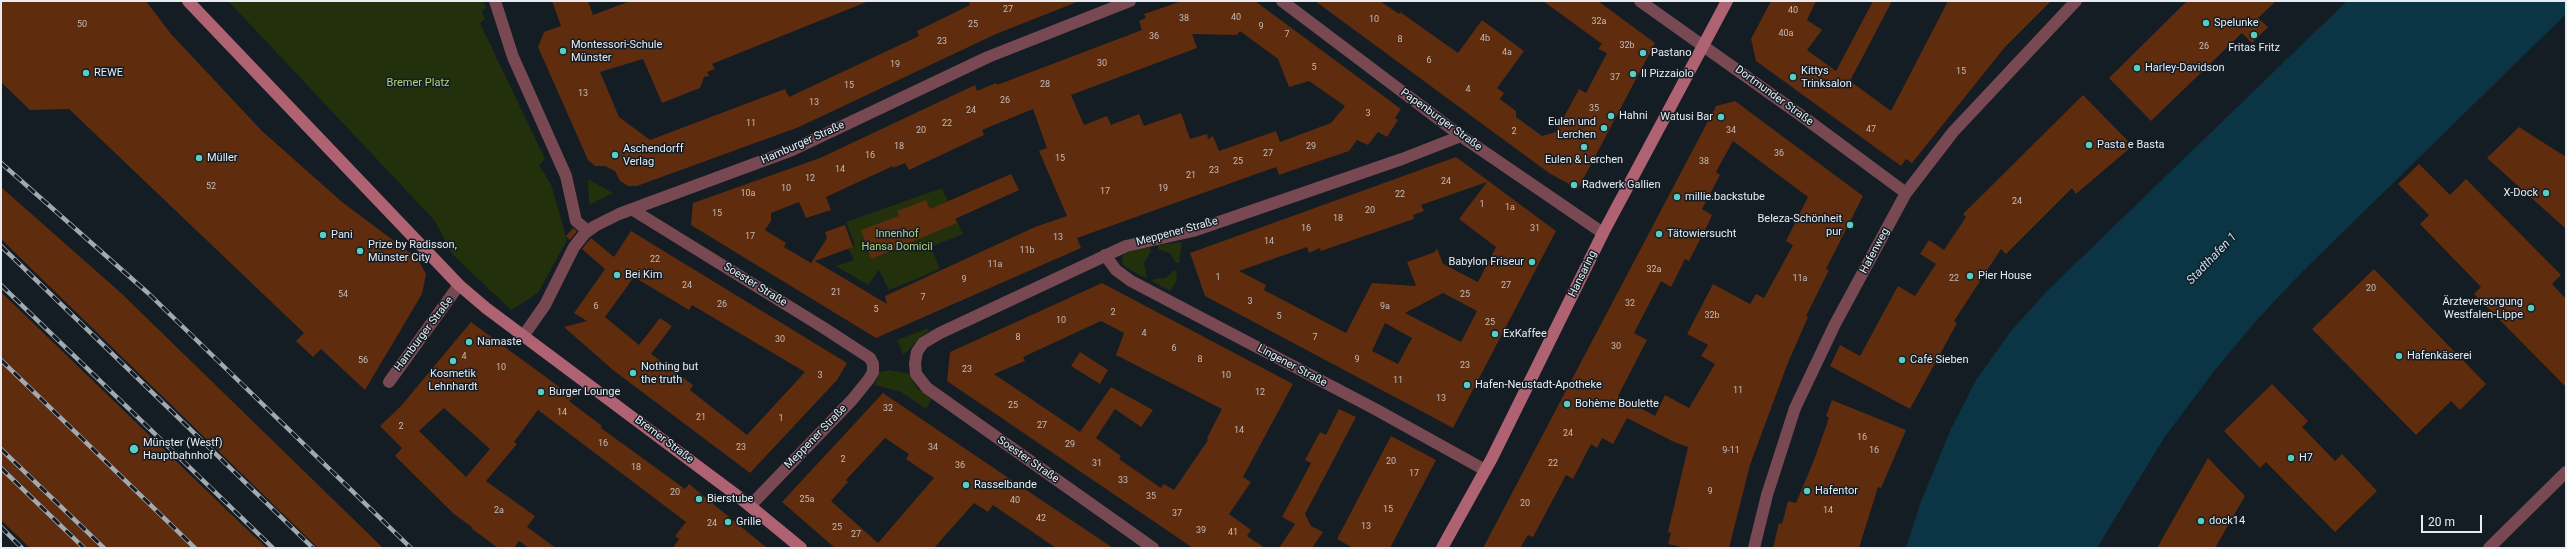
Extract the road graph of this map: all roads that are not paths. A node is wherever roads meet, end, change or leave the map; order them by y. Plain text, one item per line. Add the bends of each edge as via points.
1 (188, 1) edge
2 (495, 1) edge
3 (1130, 1) edge
4 (1282, 1) edge
5 (1640, 1) edge
6 (1727, 1) edge
7 (2076, 1) edge
8 (1703, 44) junction
9 (1461, 136) junction
10 (1906, 193) junction
11 (633, 210) junction
12 (588, 231) junction
13 (1603, 233) junction
14 (1105, 255) junction
15 (459, 285) junction
16 (524, 335) junction
17 (914, 363) joint
18 (873, 364) joint
19 (389, 382) dead end
20 (1486, 470) junction
21 (2566, 472) edge
22 (750, 506) junction
23 (801, 548) edge
24 (1153, 548) edge
25 (1442, 548) edge
26 (1754, 548) edge
27 (2489, 548) edge

1 - 15 street
2 - 12 street via 513,57 566,176 576,221
3 - 11 street, Hamburger Straße via 988,57 802,145
4 - 9 street, Papenburger Straße
5 - 8 street, Dortmunder Straße via 1672,26
6 - 8 street, Hansaring
7 - 10 street, Hafenweg via 1953,132
8 - 10 street, Dortmunder Straße
8 - 13 street, Hansaring
9 - 13 street, Papenburger Straße
9 - 14 street, Meppener Straße via 1402,159 1201,228 1126,246
10 - 26 street, Hafenweg via 1835,324 1795,408 1767,496
11 - 12 street, Hamburger Straße via 619,214
11 - 18 street, Soester Straße via 824,328 870,358
12 - 16 street, Hamburger Straße via 574,247 545,304
13 - 20 street, Hansaring
14 - 17 street, Meppener Straße via 931,338 923,343
14 - 20 street, Lingener Straße via 1116,270 1131,281
15 - 16 street
15 - 19 street, Hamburger Straße
16 - 22 street, Bremer Straße
17 - 24 street, Soester Straße via 916,374 926,388
18 - 22 street, Meppener Straße via 873,372 869,379 852,400
20 - 25 street, Hansaring
21 - 27 street
22 - 23 street, Bremer Straße

